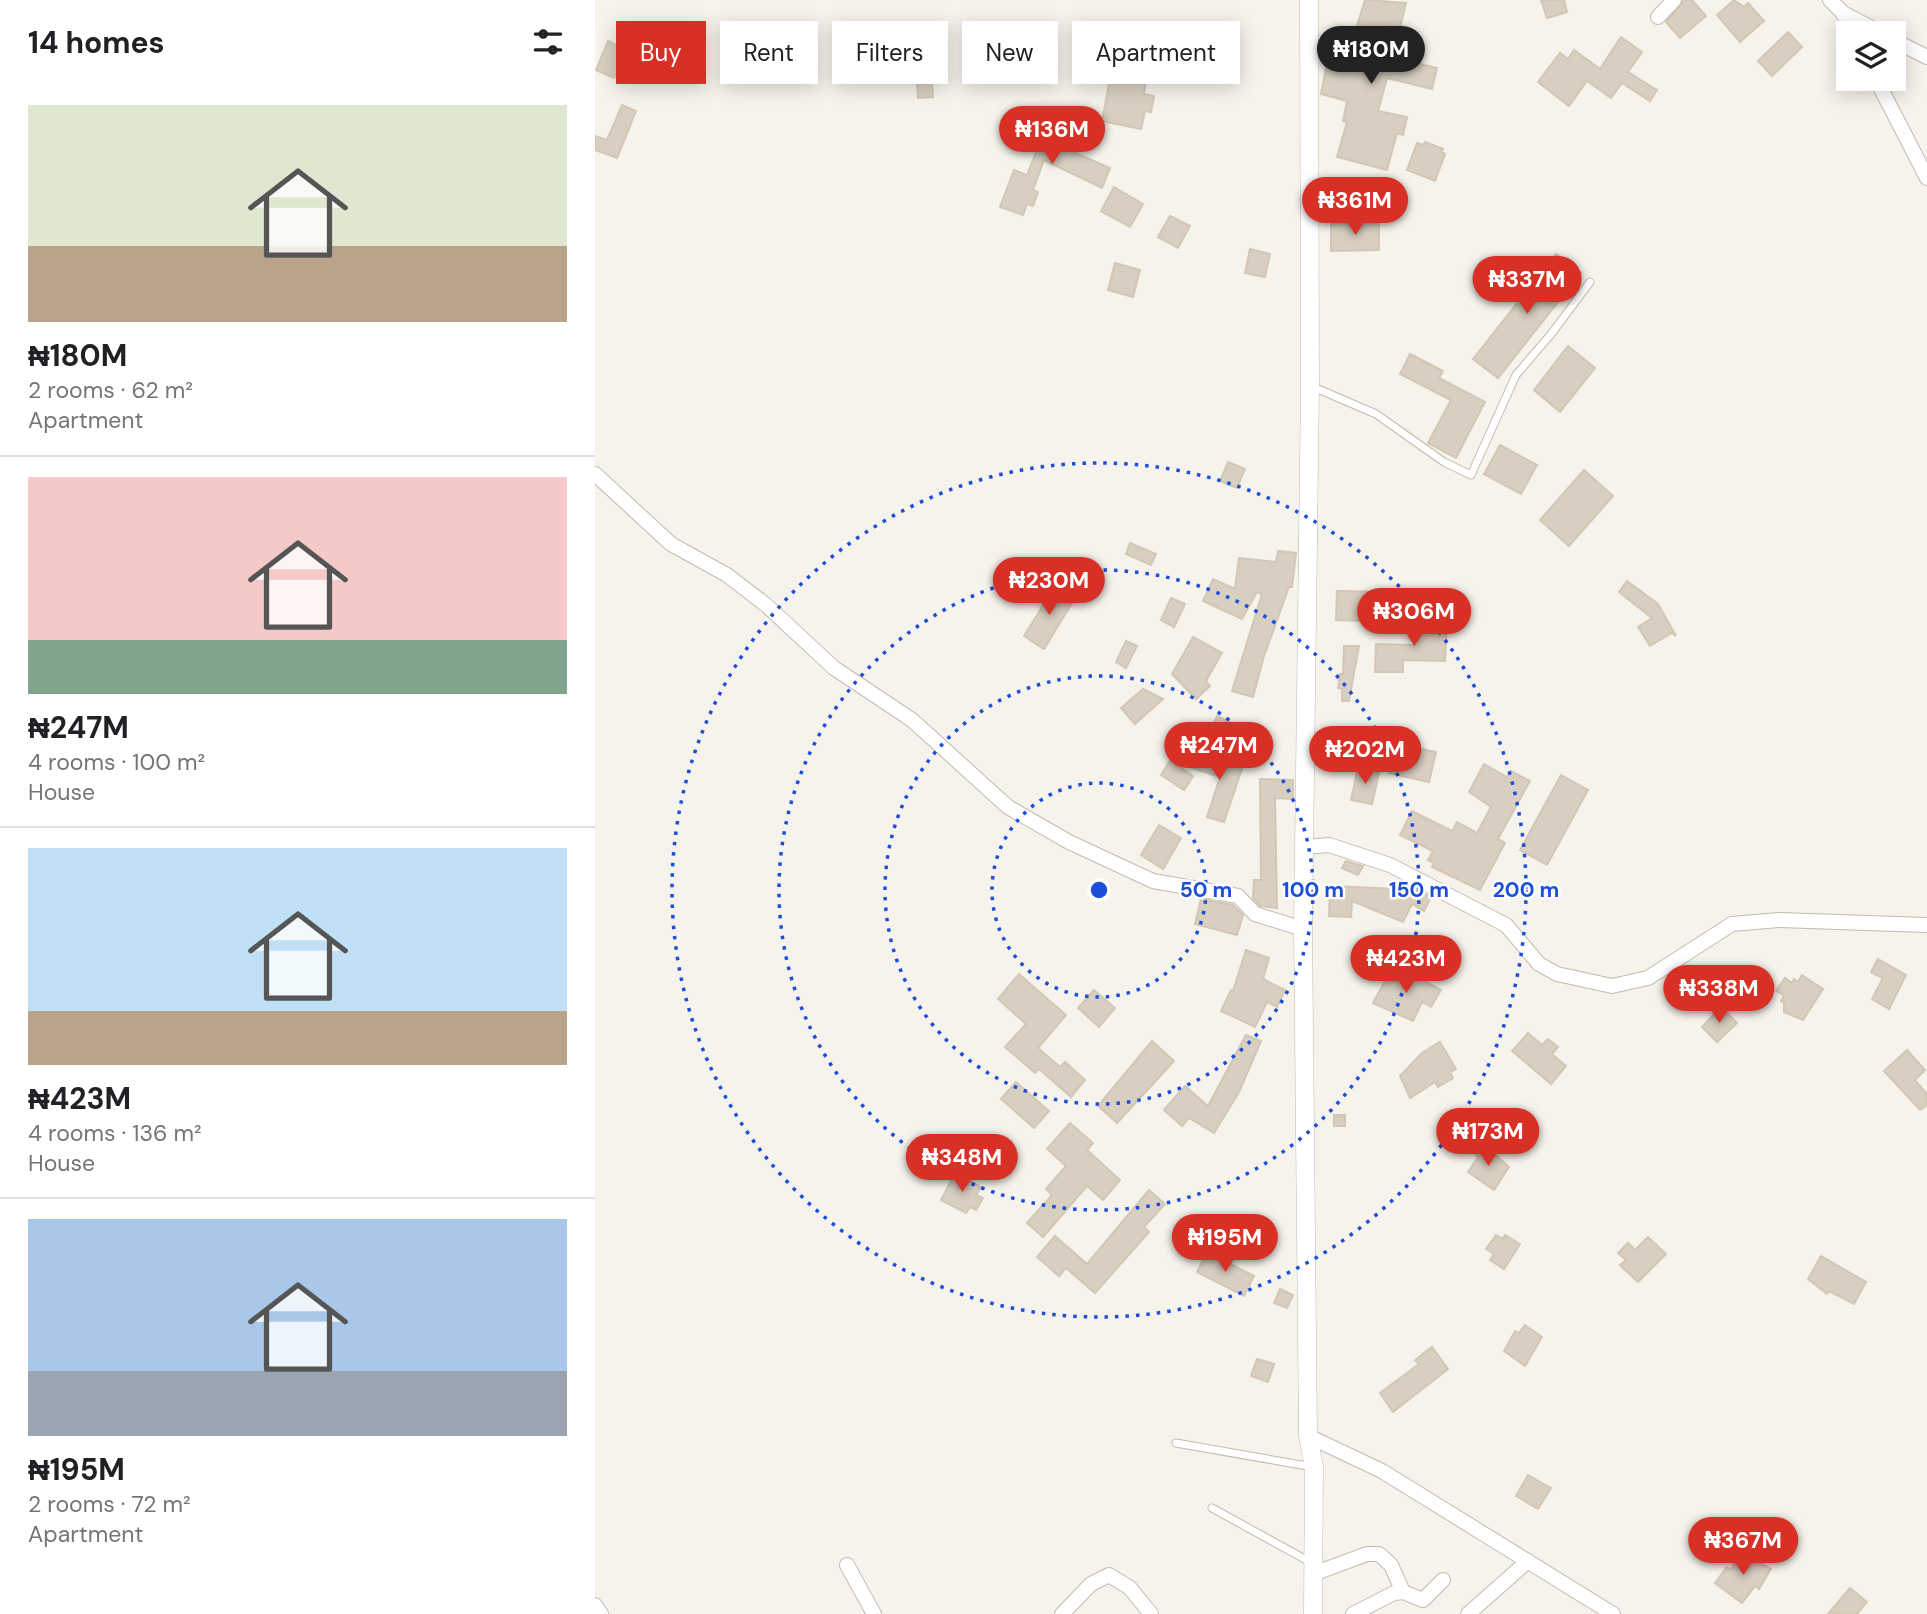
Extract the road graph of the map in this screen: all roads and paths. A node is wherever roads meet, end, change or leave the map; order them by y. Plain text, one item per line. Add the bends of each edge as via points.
1 (1309, 0) edge
2 (1674, 0) edge
3 (1830, 0) edge
4 (1843, 13) junction
5 (1658, 17) dead end
6 (1847, 21) edge
7 (1858, 21) edge
8 (1906, 46) edge
9 (1927, 57) edge
10 (1882, 91) edge
11 (1927, 178) edge
12 (1590, 282) dead end
13 (1310, 386) junction
14 (595, 474) edge
15 (1306, 846) junction
16 (1927, 925) edge
17 (1303, 929) junction
18 (1308, 1436) junction
19 (1176, 1443) dead end
20 (1314, 1467) junction
21 (1212, 1508) dead end
22 (1528, 1561) junction
23 (847, 1565) dead end
24 (1313, 1569) junction
25 (1443, 1580) dead end
26 (1403, 1592) junction
27 (595, 1605) edge
28 (601, 1614) edge
29 (874, 1614) edge
30 (1062, 1614) edge
31 (1151, 1614) edge
32 (1313, 1614) edge
33 (1353, 1614) edge
34 (1468, 1614) edge
35 (1613, 1614) edge

1 - 13 street
2 - 5 street
3 - 4 street
4 - 6 street
4 - 7 street
8 - 9 street
10 - 11 street
12 - 13 lane via 1516,374 1471,475 1434,456 1376,414
13 - 15 street
14 - 17 street via 671,544 727,575 834,668 912,720 1008,807 1153,881 1238,896 1255,914
15 - 16 street via 1352,850 1390,865 1506,925 1539,964 1557,974 1612,986 1648,978 1732,924 1779,919
15 - 17 street
17 - 18 street
18 - 20 street
18 - 22 street via 1382,1471
19 - 20 lane
20 - 24 street
21 - 24 lane
22 - 34 street
22 - 35 street
23 - 29 street
24 - 26 street via 1379,1554 1391,1565
24 - 32 street
25 - 26 street via 1423,1600
26 - 33 street
27 - 28 street
30 - 31 street via 1091,1584 1109,1575 1130,1588

